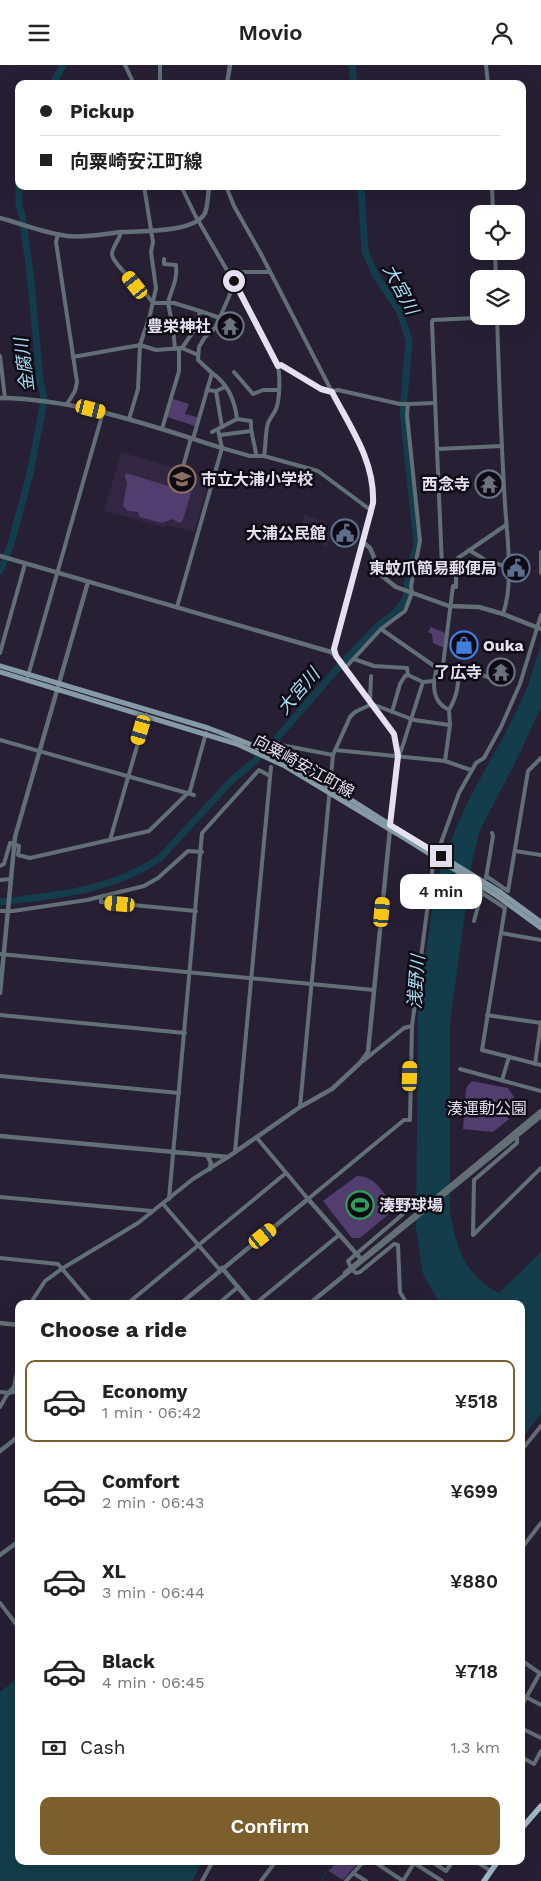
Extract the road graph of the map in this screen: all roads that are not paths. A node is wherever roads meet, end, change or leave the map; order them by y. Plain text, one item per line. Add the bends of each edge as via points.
1 (125, 65) edge
2 (160, 65) edge
3 (230, 65) edge
4 (486, 65) edge
5 (132, 80) edge
6 (160, 80) edge
7 (228, 80) edge
8 (488, 80) edge
9 (145, 190) edge
10 (183, 190) edge
11 (208, 190) edge
12 (228, 190) edge
13 (492, 190) edge
14 (493, 205) edge
15 (0, 218) edge
16 (199, 219) junction
17 (151, 231) junction
18 (121, 232) junction
19 (58, 234) junction
20 (164, 259) dead end
21 (228, 272) junction
22 (269, 272) junction
23 (153, 303) junction
24 (168, 303) junction
25 (200, 311) junction
26 (220, 318) junction
27 (470, 318) edge
28 (497, 325) edge
29 (140, 345) junction
30 (179, 349) junction
31 (198, 355) junction
32 (0, 356) edge
33 (73, 357) junction
34 (278, 366) junction
35 (234, 372) dead end
36 (212, 373) junction
37 (225, 387) junction
38 (207, 390) junction
39 (278, 390) junction
40 (216, 391) junction
41 (332, 392) junction
42 (2, 398) edge
43 (435, 403) junction
44 (68, 404) junction
45 (408, 404) junction
46 (104, 412) junction
47 (129, 419) junction
48 (237, 419) junction
49 (162, 429) junction
50 (220, 429) junction
51 (250, 431) junction
52 (212, 432) dead end
53 (220, 435) junction
54 (192, 438) junction
55 (502, 446) junction
56 (222, 448) junction
57 (437, 449) junction
58 (256, 455) junction
59 (264, 456) junction
60 (182, 467) dead end
61 (372, 511) junction
62 (506, 525) junction
63 (363, 542) junction
64 (469, 550) junction
65 (541, 552) edge
66 (0, 557) edge
67 (456, 563) junction
68 (25, 564) junction
69 (416, 566) junction
70 (442, 566) junction
71 (508, 567) junction
72 (57, 573) junction
73 (541, 573) edge
74 (88, 582) junction
75 (412, 593) junction
76 (449, 606) junction
77 (177, 607) junction
78 (503, 614) junction
79 (541, 615) edge
80 (539, 628) edge
81 (381, 629) junction
82 (0, 653) edge
83 (337, 657) junction
84 (354, 659) junction
85 (443, 665) junction
86 (0, 666) edge
87 (346, 667) junction
88 (437, 668) junction
89 (458, 669) junction
90 (0, 671) edge
91 (408, 675) junction
92 (28, 676) junction
93 (371, 676) dead end
94 (488, 677) dead end
95 (433, 681) junction
96 (423, 682) junction
97 (58, 687) junction
98 (371, 702) junction
99 (450, 710) junction
100 (392, 711) junction
101 (146, 715) junction
102 (410, 718) junction
103 (450, 725) junction
104 (206, 733) junction
105 (0, 740) edge
106 (238, 742) junction
107 (335, 750) junction
108 (39, 751) junction
109 (278, 753) dead end
110 (333, 755) junction
111 (398, 756) junction
112 (540, 759) edge
113 (445, 761) junction
114 (271, 767) dead end
115 (471, 771) junction
116 (270, 775) junction
117 (128, 776) junction
118 (330, 790) junction
119 (188, 793) junction
120 (194, 795) dead end
121 (390, 827) junction
122 (492, 833) dead end
123 (110, 840) junction
124 (14, 844) junction
125 (514, 851) junction
126 (202, 852) junction
127 (541, 855) edge
128 (0, 865) edge
129 (486, 876) junction
130 (10, 879) junction
131 (0, 880) edge
132 (482, 893) junction
133 (499, 894) junction
134 (101, 897) junction
135 (8, 910) junction
136 (0, 911) edge
137 (196, 911) junction
138 (474, 921) dead end
139 (541, 922) edge
140 (541, 928) edge
141 (501, 933) junction
142 (541, 939) edge
143 (2, 954) edge
144 (190, 972) junction
145 (251, 978) junction
146 (311, 984) junction
147 (374, 990) junction
148 (0, 993) edge
149 (0, 1015) edge
150 (487, 1015) junction
151 (541, 1023) edge
152 (412, 1026) junction
153 (185, 1033) junction
154 (508, 1057) junction
155 (360, 1063) junction
156 (535, 1063) junction
157 (541, 1065) edge
158 (460, 1069) dead end
159 (0, 1076) edge
160 (502, 1080) junction
161 (541, 1091) edge
162 (179, 1093) junction
163 (300, 1107) junction
164 (541, 1111) edge
165 (541, 1116) edge
166 (0, 1136) edge
167 (517, 1136) junction
168 (257, 1139) junction
169 (173, 1152) junction
170 (235, 1152) junction
171 (207, 1155) junction
172 (228, 1157) junction
173 (541, 1168) edge
174 (210, 1169) junction
175 (286, 1173) junction
176 (454, 1185) junction
177 (0, 1197) edge
178 (169, 1199) junction
179 (308, 1199) junction
180 (163, 1204) junction
181 (152, 1211) junction
182 (403, 1214) dead end
183 (339, 1235) junction
184 (198, 1245) junction
185 (356, 1254) junction
186 (0, 1258) edge
187 (362, 1260) junction
188 (63, 1268) junction
189 (221, 1269) junction
190 (351, 1269) junction
191 (238, 1287) junction
192 (33, 1300) edge
193 (89, 1300) edge
194 (132, 1300) edge
195 (185, 1300) edge
196 (223, 1300) edge
197 (249, 1300) edge
198 (258, 1300) edge
199 (314, 1300) edge
200 (405, 1300) edge
201 (0, 1323) edge
202 (15, 1325) edge
203 (15, 1382) edge
204 (0, 1392) edge
205 (15, 1392) edge
206 (8, 1393) junction
207 (0, 1407) edge
208 (541, 1425) edge
209 (15, 1439) edge
210 (525, 1446) edge
211 (0, 1451) edge
212 (541, 1523) edge
213 (15, 1544) edge
214 (525, 1544) edge
215 (0, 1555) edge
216 (0, 1603) edge
217 (15, 1623) edge
218 (525, 1663) edge
219 (540, 1674) edge
220 (526, 1697) joint
221 (541, 1705) edge
222 (525, 1730) edge
223 (541, 1738) edge
224 (541, 1751) edge
225 (525, 1759) edge
226 (541, 1806) edge
227 (525, 1824) edge
228 (211, 1865) edge
229 (273, 1865) edge
230 (360, 1865) edge
231 (379, 1865) edge
232 (411, 1865) edge
233 (417, 1865) edge
234 (437, 1865) edge
235 (450, 1865) edge
236 (481, 1865) edge
237 (495, 1865) edge
238 (490, 1871) junction
239 (353, 1873) junction
240 (202, 1881) edge
241 (261, 1881) edge
242 (346, 1881) edge
243 (366, 1881) edge
244 (403, 1881) edge
245 (442, 1881) edge
246 (484, 1881) edge

1 - 5 street
2 - 6 street
3 - 7 street
4 - 8 street
9 - 17 street
10 - 16 street
11 - 16 street via 205,213
12 - 22 street
13 - 14 street
15 - 19 street
16 - 17 street via 172,229
16 - 21 street
17 - 18 street
17 - 23 street via 156,282
18 - 19 street via 89,236
18 - 23 street via 112,255
19 - 33 street via 56,242
20 - 24 street via 164,264 176,265 177,273
21 - 22 street
21 - 26 street via 230,294
21 - 34 street
22 - 41 street
23 - 24 street
23 - 29 street
24 - 25 street
24 - 30 street
25 - 26 street
25 - 30 street via 194,332
26 - 31 street via 215,329 205,337
27 - 43 street via 433,320
28 - 55 street
29 - 30 street via 156,350
29 - 33 street
29 - 47 street via 138,389
30 - 31 street
30 - 49 street via 179,371
31 - 36 street via 198,360
32 - 42 street
33 - 44 street via 77,382
34 - 39 street
34 - 41 street
35 - 39 street via 253,394
36 - 37 street
36 - 38 street
37 - 40 street
37 - 48 street via 236,404
38 - 40 street
38 - 54 street
39 - 59 street via 276,411 268,423
40 - 50 street
41 - 45 street via 338,390
41 - 61 street via 371,470
42 - 44 street
43 - 45 street
43 - 57 street
44 - 46 street
45 - 69 street via 419,532
46 - 47 street
46 - 72 street
47 - 49 street
48 - 50 street
48 - 51 street via 251,421
49 - 54 street
50 - 52 street
50 - 53 street
51 - 53 street
51 - 58 street
53 - 56 street
54 - 56 street
54 - 60 street
55 - 57 street
55 - 62 street
56 - 58 street
56 - 77 street
57 - 70 street
58 - 59 street
59 - 61 street via 318,471
61 - 63 street
62 - 64 street
62 - 71 street
63 - 75 street via 370,548 386,580
63 - 83 street via 334,643
64 - 67 street
64 - 71 street via 487,561
65 - 73 street
66 - 68 street
67 - 70 street
67 - 76 street via 456,587 453,586
68 - 72 street
68 - 82 street
69 - 70 street
69 - 75 street
71 - 78 street via 508,596
72 - 74 street
72 - 92 street
74 - 77 street
74 - 97 street
75 - 76 street
75 - 81 street via 405,611
76 - 78 street via 479,607
76 - 85 street
77 - 83 street via 331,652
78 - 80 street
79 - 80 street
80 - 115 street via 525,672 501,727 484,758
81 - 84 street
81 - 88 street
83 - 87 street
84 - 87 street
84 - 91 street via 374,666 407,668
85 - 88 street
85 - 89 street
86 - 92 main road, 向粟崎安江町線
87 - 98 street
88 - 95 street
89 - 94 street
89 - 99 street via 459,685
90 - 97 main road, 向粟崎安江町線
91 - 96 street
91 - 100 street via 400,684
92 - 97 main road, 向粟崎安江町線
93 - 98 street
95 - 96 street
95 - 99 street via 437,699 442,707
96 - 102 street
97 - 101 main road, 向粟崎安江町線
97 - 106 main road, 向粟崎安江町線 via 208,728
97 - 108 street
98 - 100 street
98 - 107 street via 350,717
98 - 111 street via 394,734
99 - 103 street
100 - 102 street
101 - 104 main road, 向粟崎安江町線
101 - 117 street
102 - 103 street
102 - 111 street
103 - 113 street
104 - 106 main road, 向粟崎安江町線
104 - 119 street
105 - 108 street
106 - 118 main road, 向粟崎安江町線
107 - 110 street
107 - 111 street
108 - 117 street
108 - 124 street
109 - 110 street via 282,745
110 - 118 street
111 - 113 street
111 - 121 street
112 - 125 street via 528,771
113 - 115 street
114 - 116 street
115 - 152 street via 459,793 433,865
116 - 126 street via 259,770 202,833
116 - 145 street
117 - 119 street
117 - 123 street
118 - 121 main road, 向粟崎安江町線
118 - 146 street
119 - 120 street
119 - 123 street via 149,831
121 - 133 main road, 向粟崎安江町線, bridge
121 - 147 street
122 - 129 street
123 - 124 street via 30,858 18,855 19,846
124 - 128 street via 10,843 4,865
124 - 130 street
125 - 127 street
125 - 129 street via 508,891
126 - 134 street via 188,851 144,886
126 - 137 street
129 - 132 street
130 - 131 street
130 - 135 street
132 - 138 street
132 - 141 street via 506,908
133 - 139 main road, 向粟崎安江町線
133 - 140 main road, 向粟崎安江町線
134 - 135 street
134 - 137 street via 101,902
135 - 136 street
135 - 143 street
137 - 144 street
141 - 142 street
141 - 150 street
143 - 144 street
143 - 148 street
144 - 145 street
144 - 153 street
145 - 146 street
145 - 170 street
146 - 147 street
146 - 163 street
147 - 155 street via 368,1051
149 - 153 street
150 - 151 street
150 - 154 street via 482,1050
151 - 156 street
152 - 155 street via 404,1028
152 - 179 street via 410,1120 404,1120
153 - 162 street
154 - 156 street
154 - 160 street
155 - 163 street via 332,1089
156 - 157 street
158 - 160 street
159 - 162 street
160 - 161 street
162 - 169 street
163 - 168 street
164 - 176 street
165 - 167 street
166 - 169 street
167 - 173 street via 517,1143 474,1180 473,1235
167 - 176 street
168 - 170 street
168 - 175 street
169 - 171 street
169 - 178 street
170 - 172 street
171 - 172 street
171 - 174 street
172 - 174 street
174 - 178 street
175 - 179 street
175 - 184 street
176 - 187 street
177 - 181 street
178 - 180 street
179 - 183 street
179 - 189 street
180 - 181 street
180 - 184 street
181 - 188 street via 138,1223
182 - 185 street
183 - 185 street
183 - 198 street
184 - 189 street
184 - 194 street
185 - 187 street
185 - 190 street via 348,1261
186 - 188 street via 58,1264
187 - 190 street
188 - 192 street via 45,1281
188 - 193 street
189 - 191 street
189 - 195 street
190 - 199 street
190 - 200 street via 360,1272 394,1244 398,1245 400,1292
191 - 196 street
191 - 197 street
201 - 202 street
203 - 206 street
204 - 206 street
205 - 206 street
206 - 207 street
208 - 210 street
209 - 211 street
212 - 214 street
213 - 215 street
216 - 217 street
218 - 219 street
219 - 220 street
220 - 221 street
222 - 223 street
224 - 225 street via 534,1764
226 - 227 main road
228 - 240 street
229 - 241 street
230 - 239 street
231 - 244 street
232 - 244 street
233 - 245 street
234 - 235 street via 446,1871
236 - 238 street
237 - 238 main road
238 - 246 main road
239 - 242 street
239 - 243 street

